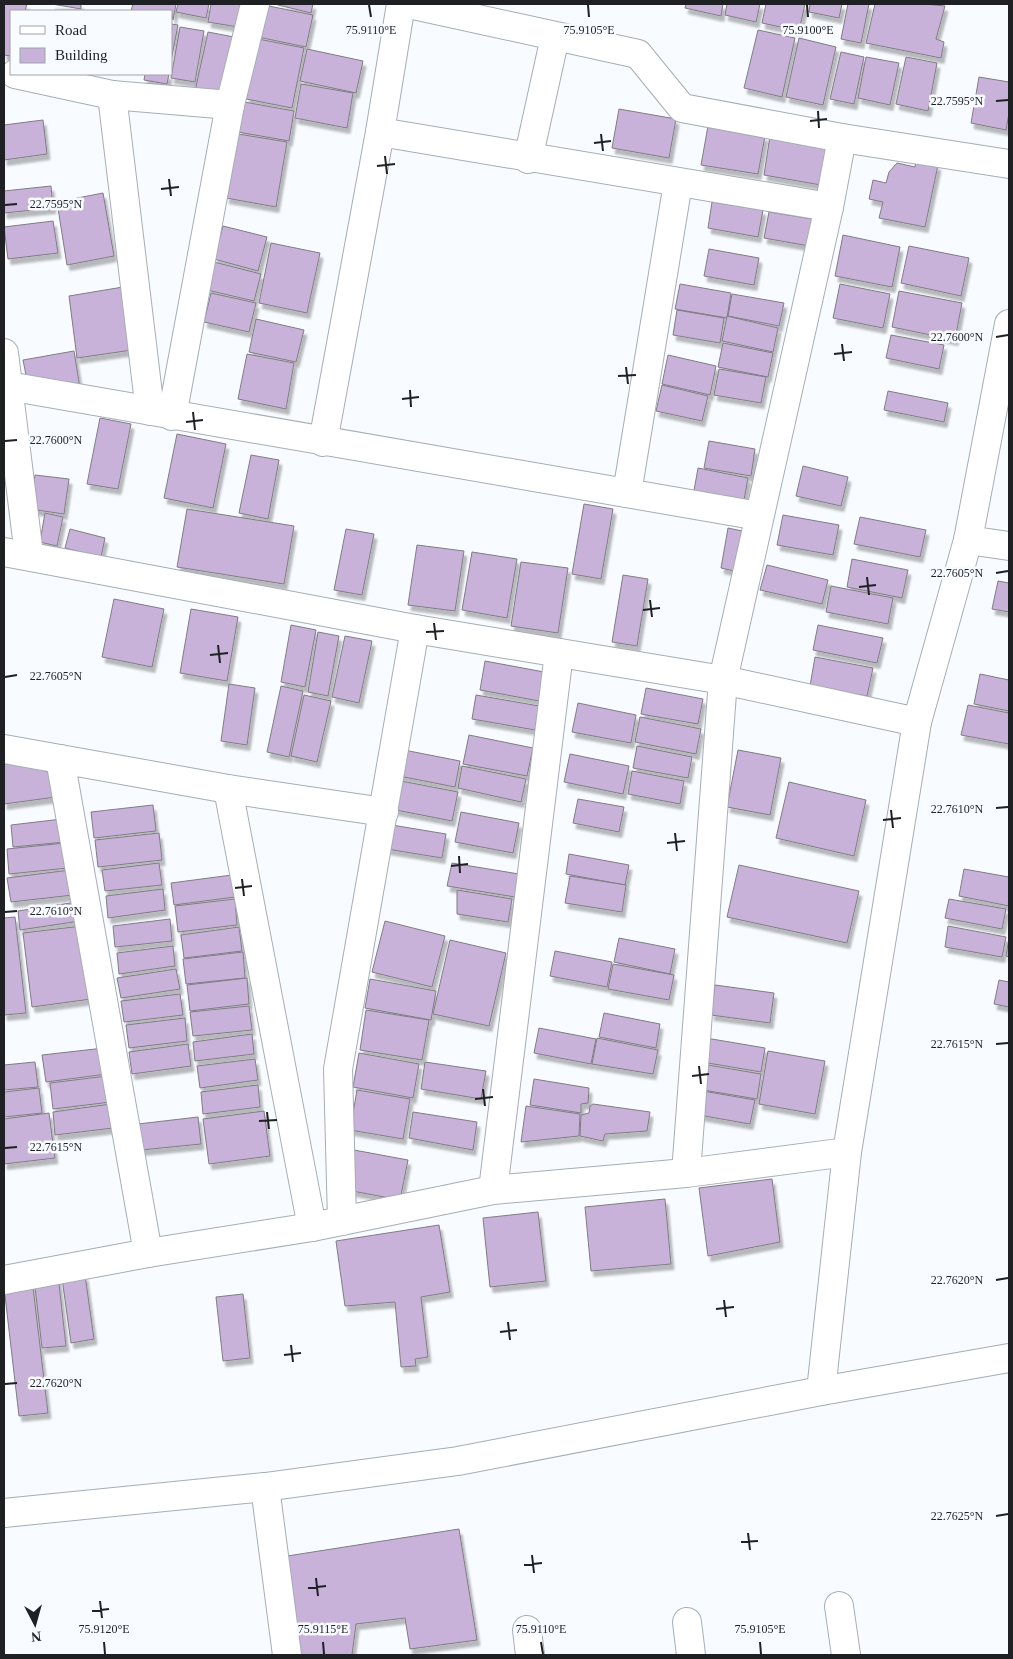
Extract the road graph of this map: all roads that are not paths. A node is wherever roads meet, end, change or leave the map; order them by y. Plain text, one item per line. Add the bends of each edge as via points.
1 (255, 4) edge
2 (402, 4) edge
3 (409, 4) edge
4 (555, 36) junction
5 (20, 75) edge
6 (112, 95) junction
7 (230, 105) junction
8 (380, 132) junction
9 (842, 138) junction
10 (528, 159) junction
11 (1009, 164) edge
12 (678, 183) junction
13 (829, 207) junction
14 (1009, 324) edge
15 (4, 353) edge
16 (8, 386) junction
17 (161, 413) junction
18 (323, 442) junction
19 (627, 493) junction
20 (759, 516) junction
21 (968, 540) junction
22 (1009, 546) edge
23 (16, 554) edge
24 (415, 629) junction
25 (559, 653) junction
26 (723, 680) junction
27 (917, 722) junction
28 (4, 749) edge
29 (60, 760) junction
30 (228, 789) junction
31 (384, 812) junction
32 (847, 1152) junction
33 (686, 1173) junction
34 (493, 1190) junction
35 (342, 1221) junction
36 (312, 1227) junction
37 (148, 1253) junction
38 (4, 1280) edge
39 (1009, 1358) edge
40 (821, 1391) junction
41 (265, 1487) junction
42 (4, 1512) edge
43 (839, 1606) dead end
44 (687, 1622) dead end
45 (287, 1655) edge
46 (691, 1655) edge
47 (846, 1655) edge

1 - 7 street
2 - 8 street
3 - 4 street
4 - 9 street via 638,54 682,108
4 - 10 street
5 - 6 street
6 - 7 street
6 - 17 street
7 - 17 street
8 - 10 street
8 - 18 street
9 - 11 street
9 - 13 street
10 - 12 street
12 - 13 street
12 - 19 street
13 - 20 street
14 - 21 street
15 - 16 street
16 - 17 street
16 - 23 street
17 - 18 street
18 - 19 street
19 - 20 street
20 - 26 street
21 - 22 street
21 - 27 street
23 - 24 street
24 - 25 street
24 - 31 street
25 - 26 street
25 - 34 street
26 - 27 street
26 - 33 street
27 - 32 street
28 - 29 street
29 - 30 street
29 - 37 street
30 - 31 street
30 - 36 street
31 - 35 street via 338,1069
32 - 33 street
32 - 40 street
33 - 34 street
34 - 35 street
35 - 36 street
36 - 37 street
37 - 38 street
39 - 40 street
40 - 41 street via 458,1461
41 - 42 street
41 - 45 street
43 - 47 street
44 - 46 street

